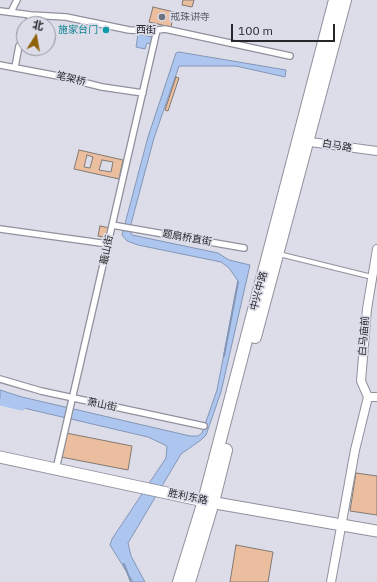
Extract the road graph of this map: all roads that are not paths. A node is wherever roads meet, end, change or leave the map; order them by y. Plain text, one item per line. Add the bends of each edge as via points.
1 (17, 0) edge
2 (335, 0) edge
3 (345, 0) edge
4 (0, 10) edge
5 (11, 12) junction
6 (30, 15) joint
7 (157, 30) junction
8 (17, 56) edge
9 (290, 56) dead end
10 (0, 65) edge
11 (15, 67) junction
12 (143, 93) junction
13 (303, 141) junction
14 (377, 151) edge
15 (112, 225) junction
16 (0, 229) edge
17 (108, 244) junction
18 (244, 248) dead end
19 (377, 249) edge
20 (277, 254) junction
21 (372, 277) junction
22 (0, 379) edge
23 (368, 397) junction
24 (377, 397) edge
25 (73, 401) junction
26 (204, 426) dead end
27 (0, 457) edge
28 (0, 464) edge
29 (56, 470) junction
30 (139, 490) junction
31 (207, 505) junction
32 (342, 528) junction
33 (377, 531) edge
34 (377, 538) edge
35 (179, 582) edge
36 (189, 582) edge
37 (331, 582) edge

1 - 5 street
2 - 13 main road, 中兴中路
3 - 13 main road, 中兴中路
4 - 5 street, 西街
5 - 6 street, 西街
6 - 7 street, 西街 via 66,17 129,30
7 - 9 street, 西街 via 165,29
7 - 12 street, 蕺山街
8 - 11 street
10 - 11 street, 笔架桥
11 - 12 street, 笔架桥 via 102,87
12 - 15 street, 蕺山街
13 - 14 street, 白马路
13 - 20 main road, 中兴中路
13 - 31 main road, 中兴中路
15 - 17 street, 蕺山街
15 - 18 street, 题扇桥直街
16 - 17 street
17 - 25 street, 蕺山街
19 - 21 street, 白马庙前
20 - 21 lane
20 - 31 main road, 中兴中路
21 - 23 street, 白马庙前 via 360,381
22 - 25 street, 萧山街
23 - 24 street
23 - 32 street via 355,450
25 - 26 street, 萧山街
25 - 29 street, 蕺山街
27 - 29 main road, 胜利东路
28 - 30 main road, 胜利东路
29 - 30 main road, 胜利东路
30 - 31 main road, 胜利东路
31 - 32 main road, 胜利东路
31 - 35 main road, 中兴中路
31 - 36 main road, 中兴中路
32 - 33 main road, 胜利东路
32 - 34 main road, 胜利东路
32 - 37 street

